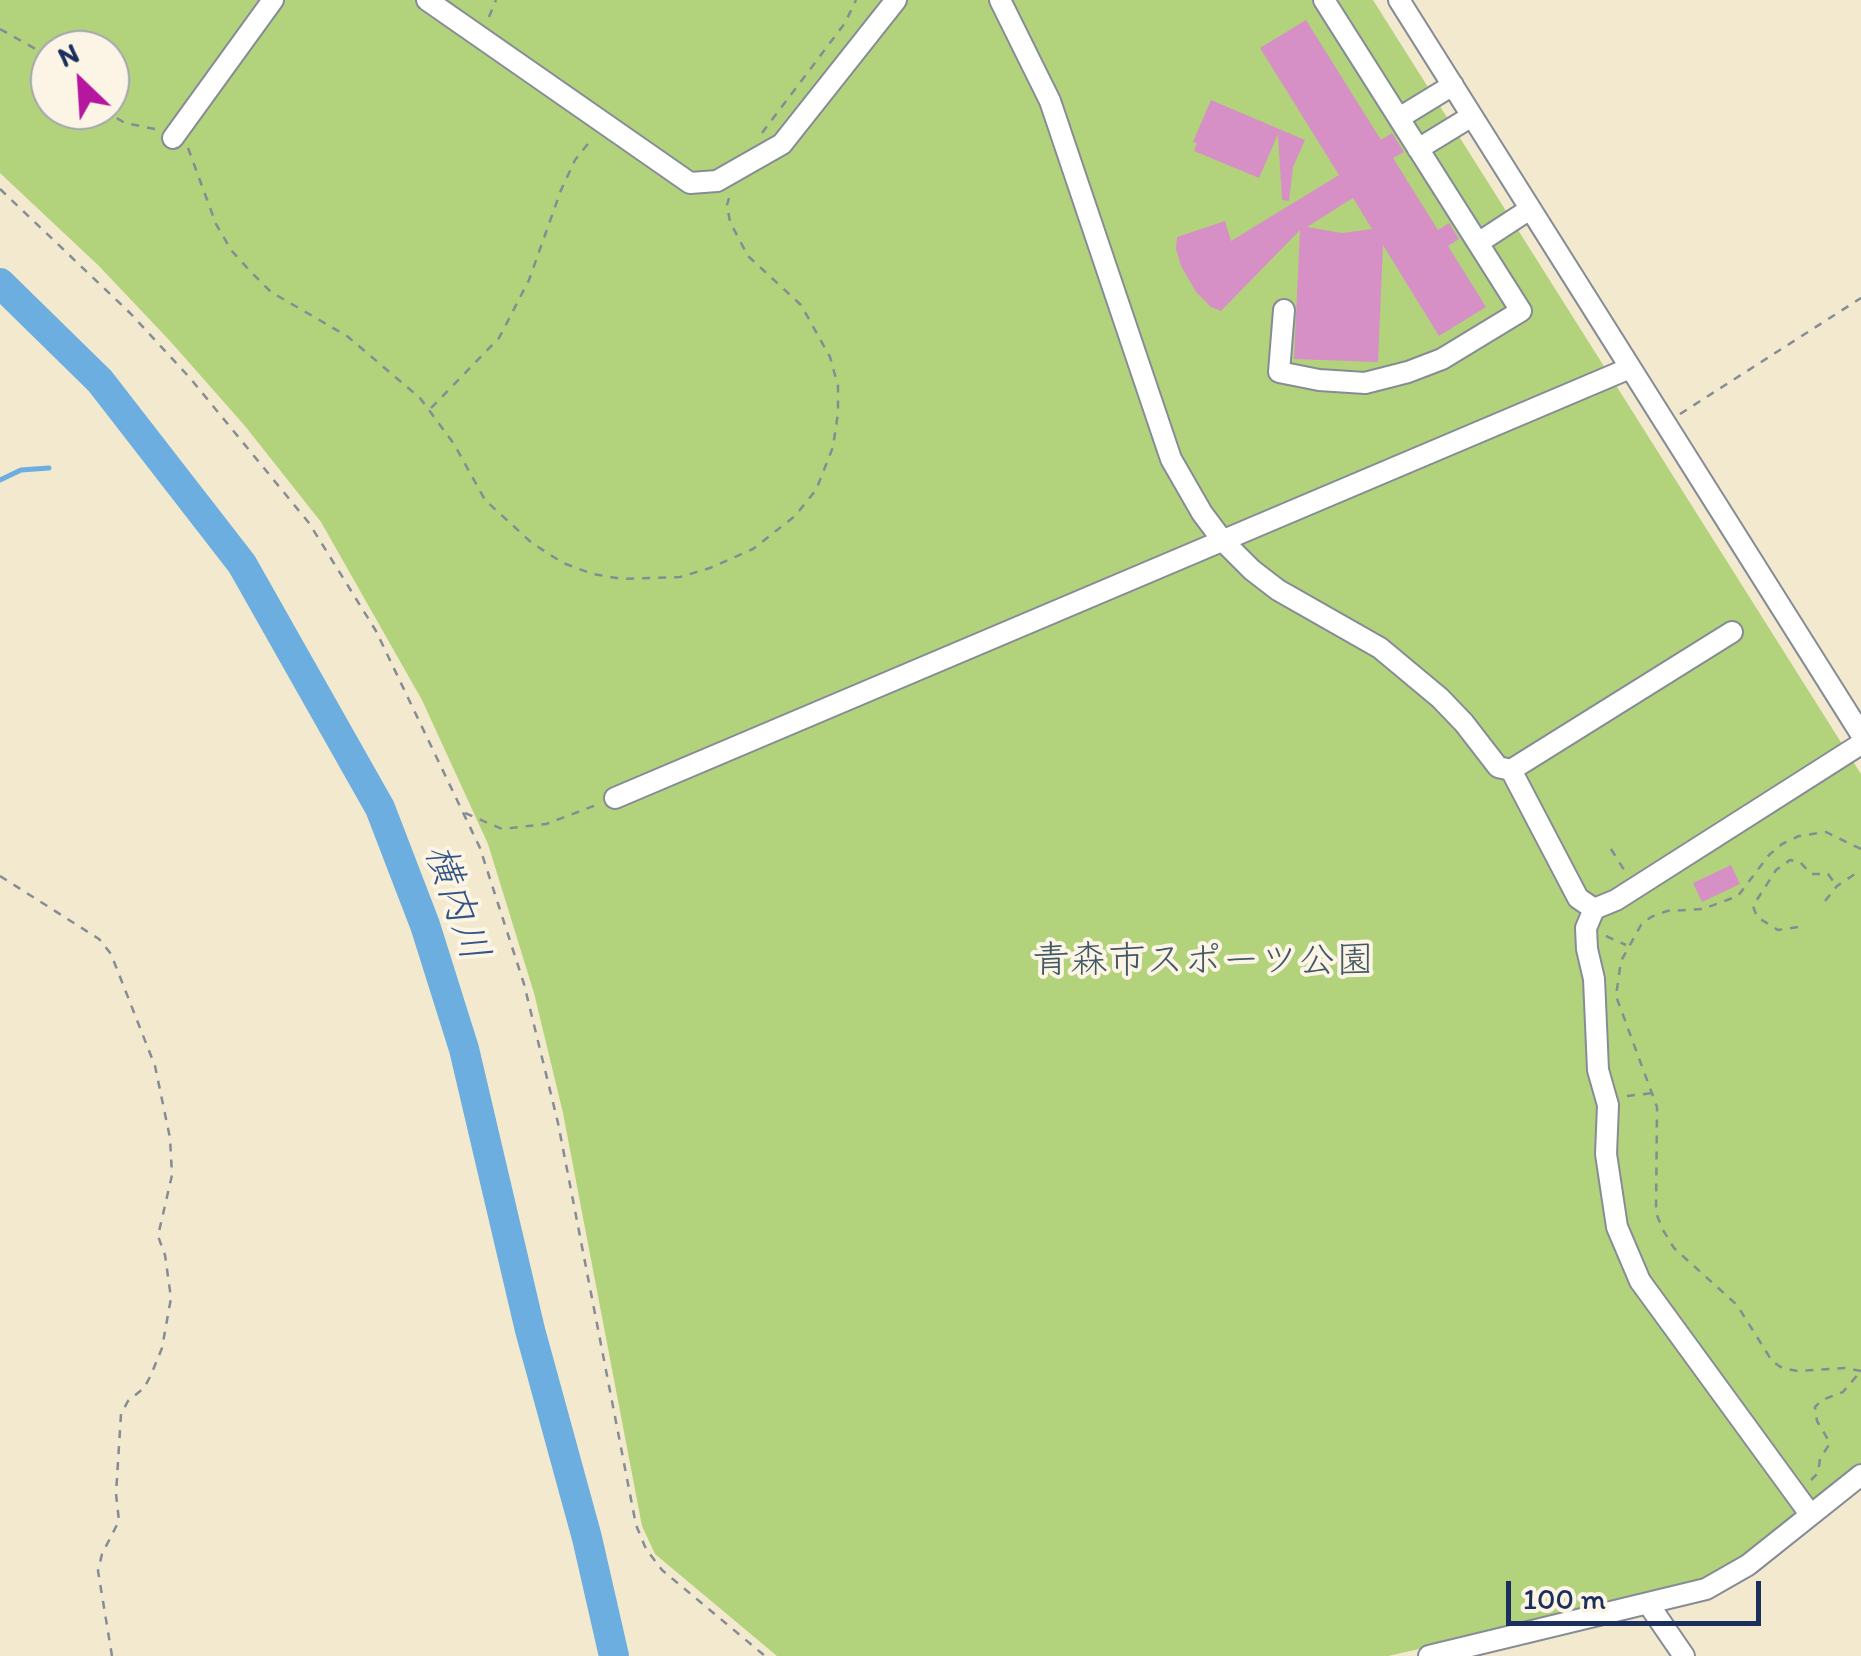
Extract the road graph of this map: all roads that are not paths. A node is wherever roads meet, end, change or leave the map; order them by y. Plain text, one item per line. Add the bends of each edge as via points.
1 (274, 0) edge
2 (427, 0) edge
3 (896, 0) edge
4 (1000, 0) edge
5 (1324, 0) edge
6 (1399, 0) edge
7 (1453, 85) junction
8 (1472, 116) junction
9 (1398, 118) junction
10 (174, 138) road end
11 (1418, 149) junction
12 (1530, 208) junction
13 (1478, 243) junction
14 (1284, 310) dead end
15 (1630, 368) junction
16 (1223, 540) junction
17 (1732, 632) dead end
18 (1861, 734) edge
19 (1861, 744) edge
20 (1510, 770) junction
21 (615, 798) road end
22 (1590, 918) junction
23 (1861, 1476) edge
24 (1810, 1514) junction
25 (1650, 1605) junction
26 (1429, 1656) edge
27 (1684, 1656) edge

1 - 10 street
2 - 3 street via 690,183 718,181 782,144
4 - 16 street via 1056,120 1171,459
5 - 9 street
6 - 7 street
7 - 8 street
7 - 9 street
8 - 11 street
8 - 12 street
9 - 11 street
11 - 13 street
12 - 13 street
12 - 15 street
13 - 14 street via 1521,311 1408,372 1366,382 1279,372
15 - 16 street
15 - 18 street
16 - 20 street via 1278,590 1394,660 1464,723 1498,767
16 - 21 street
17 - 20 street
19 - 22 street
20 - 22 street
22 - 24 street via 1598,1070 1608,1104 1606,1154 1613,1210 1634,1270
23 - 24 street
24 - 25 street via 1748,1565 1706,1589
25 - 26 street
25 - 27 street

